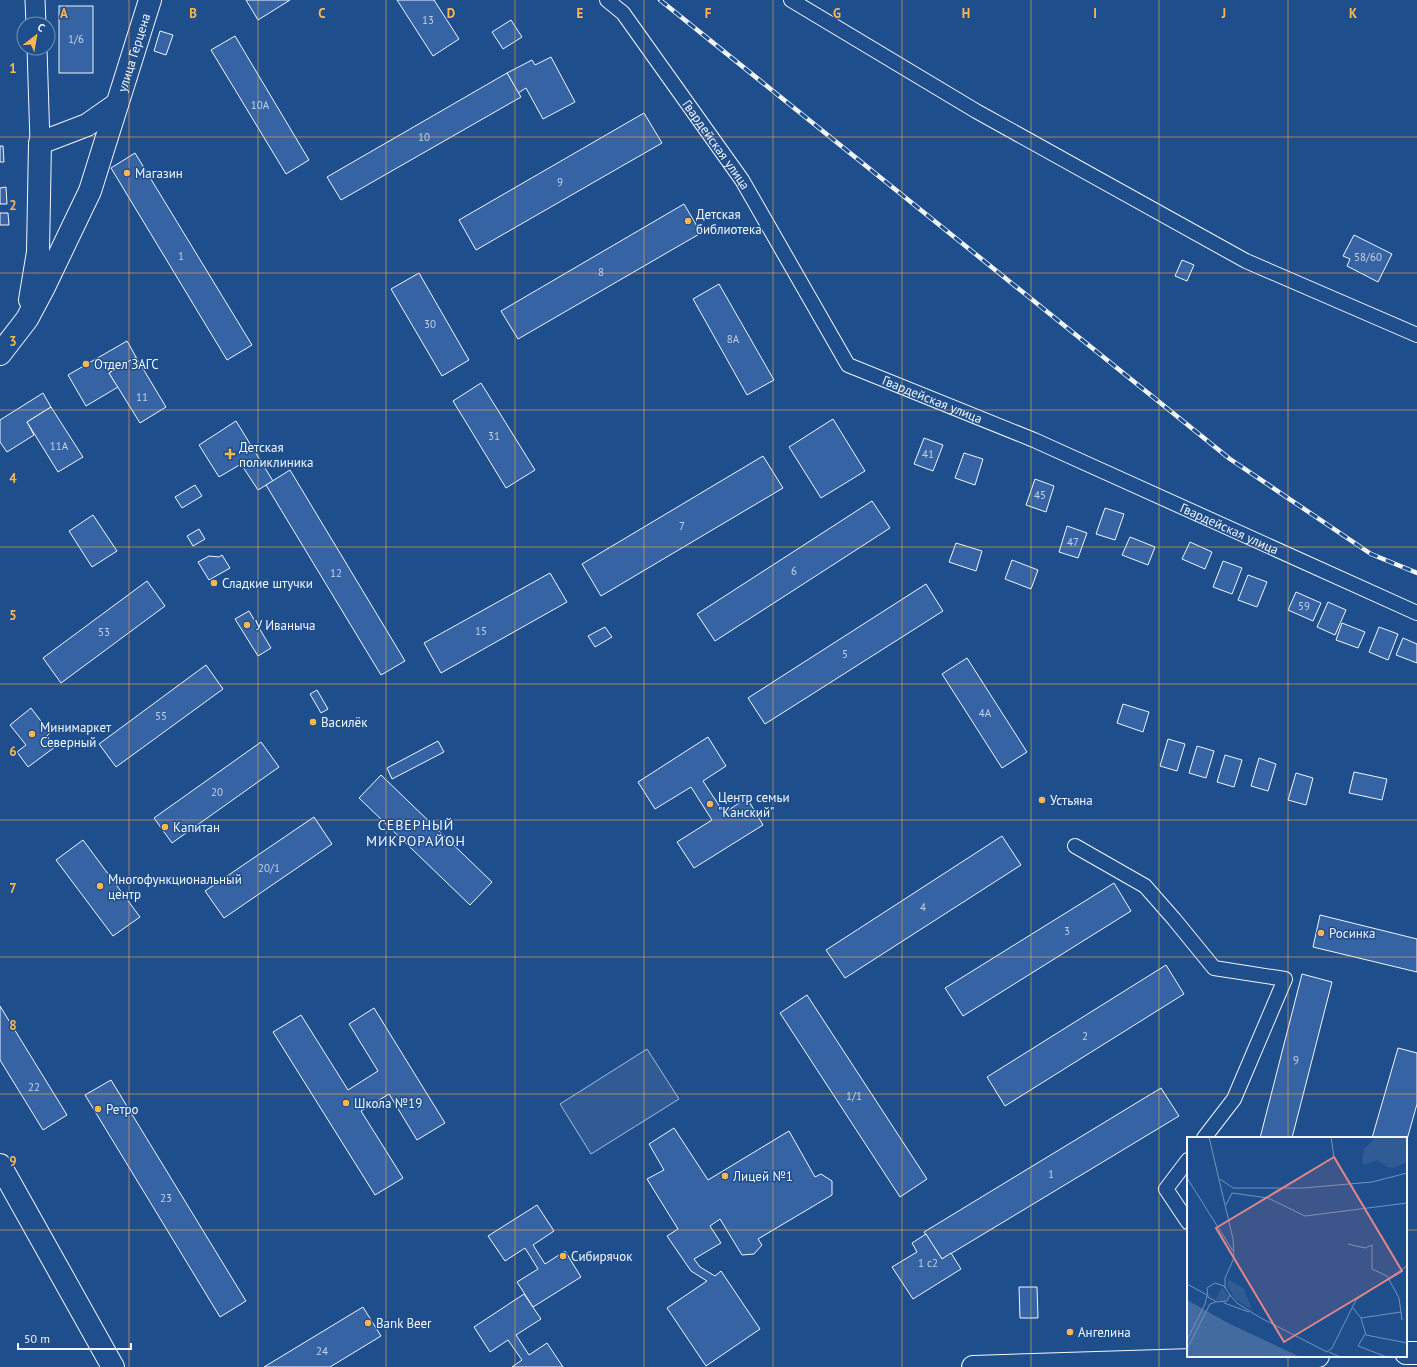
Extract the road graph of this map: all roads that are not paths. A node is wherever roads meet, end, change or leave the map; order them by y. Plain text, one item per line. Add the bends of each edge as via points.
1 (35, 0) edge
2 (150, 0) edge
3 (607, 0) edge
4 (791, 0) edge
5 (36, 16) edge
6 (37, 56) edge
7 (117, 104) junction
8 (40, 143) junction
9 (27, 319) junction
10 (1417, 335) edge
11 (0, 354) edge
12 (1417, 613) edge
13 (1075, 846) dead end
14 (1205, 1137) edge
15 (1187, 1161) edge
16 (0, 1166) edge
17 (1187, 1220) edge
18 (1304, 1357) edge
19 (1260, 1360) edge
20 (113, 1367) edge
21 (973, 1367) edge

1 - 5 main road
2 - 7 main road, улица Герцена
3 - 12 street, Гвардейская улица via 623,13 742,180 848,365 1034,440
4 - 10 street via 976,111 1246,260
6 - 8 main road
7 - 8 main road via 87,125
7 - 9 main road, улица Герцена via 90,191
8 - 9 main road via 38,252
9 - 11 main road, улица Герцена
13 - 14 street via 1144,886 1214,968 1285,980 1234,1098
15 - 17 street via 1166,1189
16 - 20 main road
18 - 19 main road
19 - 21 main road

